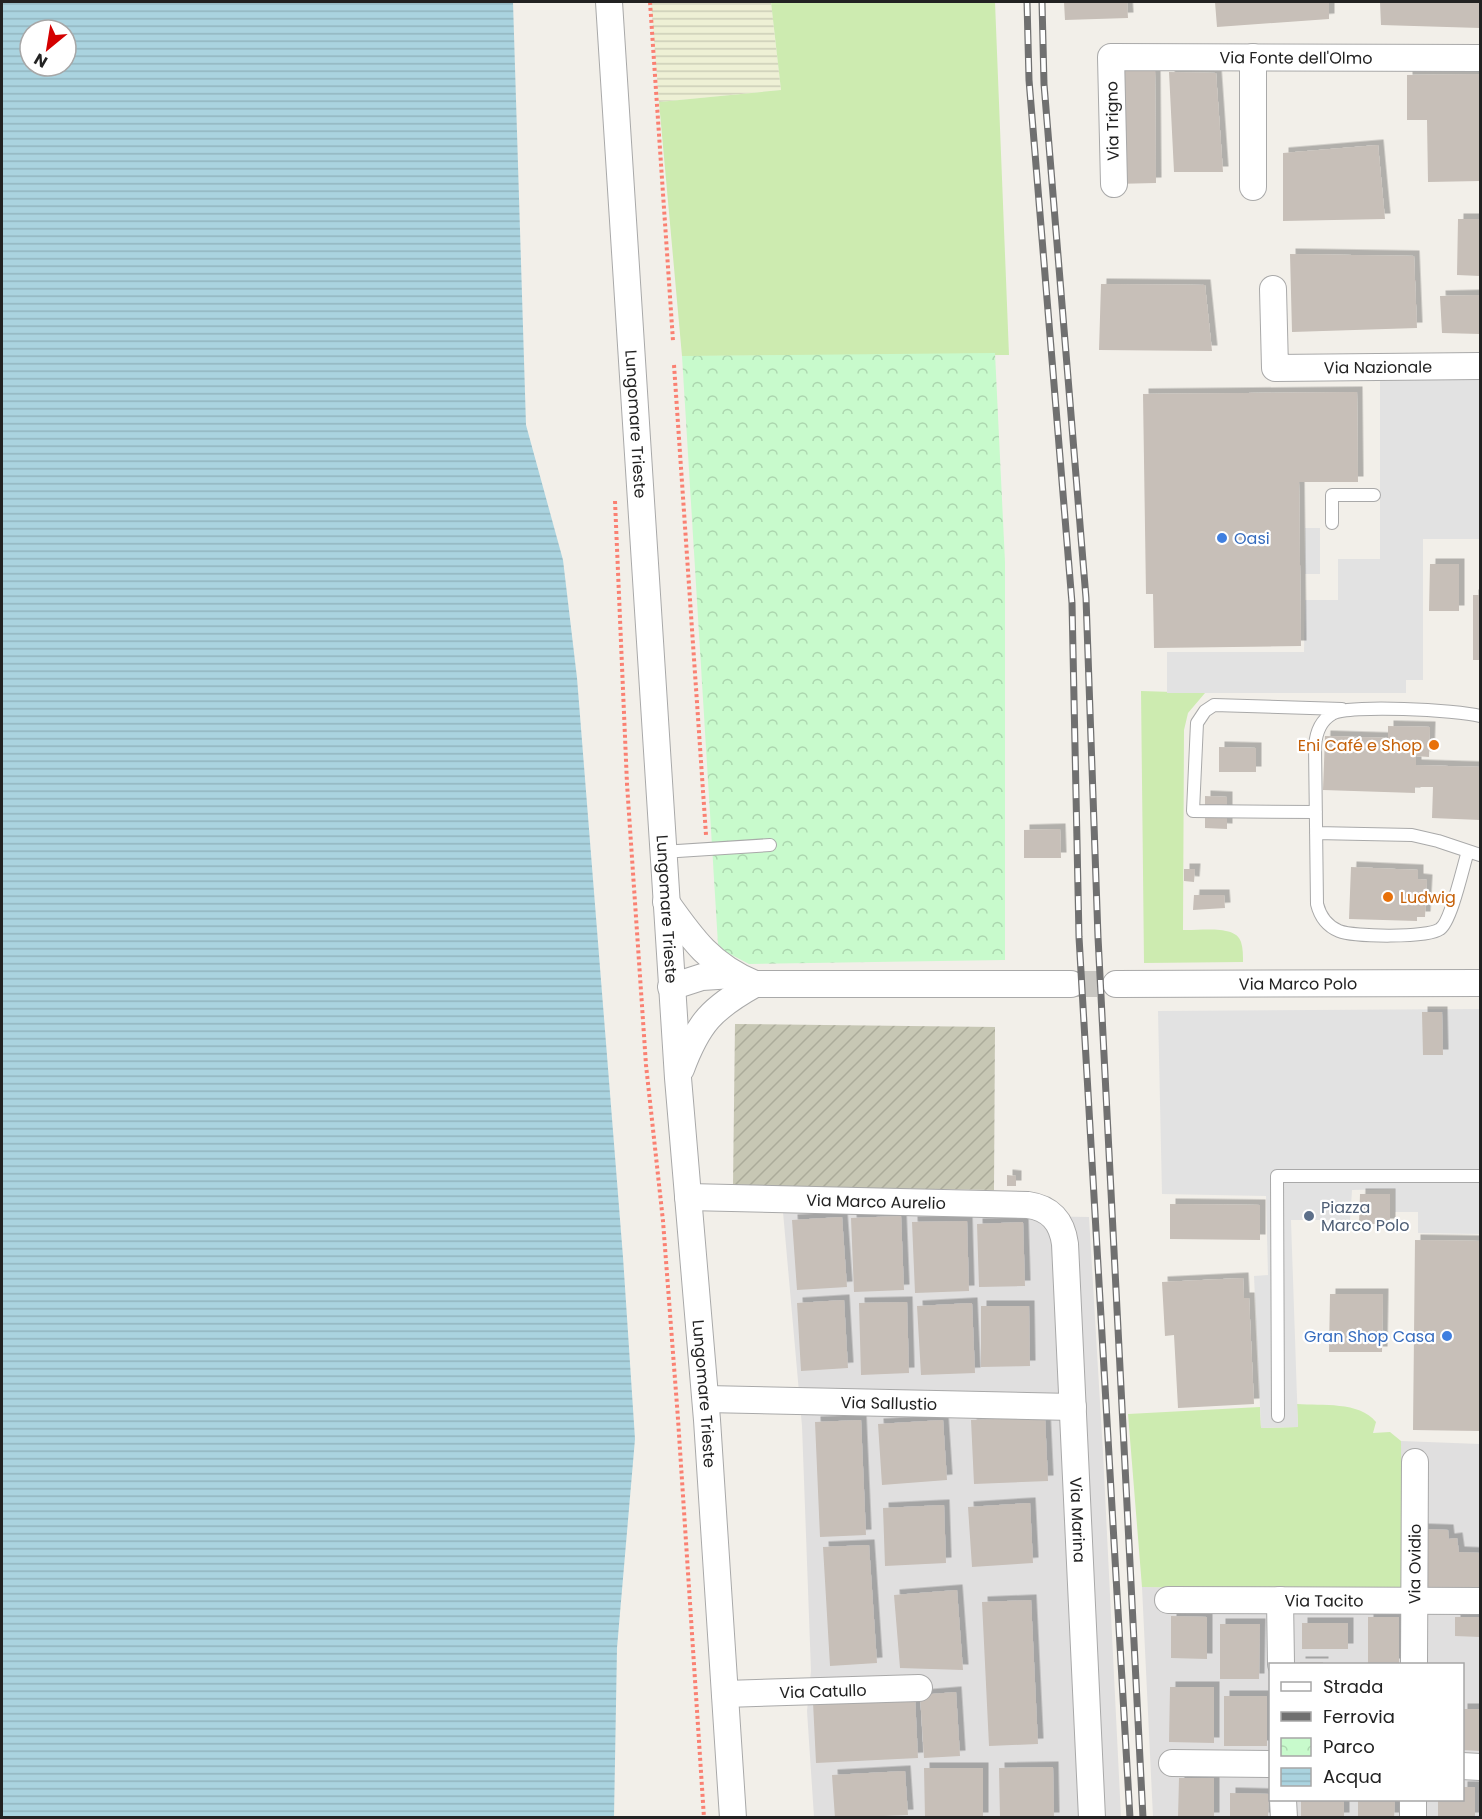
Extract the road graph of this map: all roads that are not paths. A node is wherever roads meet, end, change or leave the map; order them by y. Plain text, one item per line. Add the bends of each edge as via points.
1 (609, 2) edge
2 (1111, 57) joint
3 (1253, 57) junction
4 (1480, 58) edge
5 (1114, 184) dead end
6 (1253, 187) dead end
7 (1274, 289) dead end
8 (1480, 366) edge
9 (1374, 495) dead end
10 (1332, 523) dead end
11 (1351, 709) junction
12 (1480, 716) edge
13 (1316, 812) junction
14 (1316, 833) junction
15 (770, 845) dead end
16 (1468, 851) junction
17 (662, 852) junction
18 (1480, 855) edge
19 (666, 902) junction
20 (1480, 983) edge
21 (1071, 984) tunnel mouth
22 (1116, 984) tunnel mouth
23 (740, 985) junction
24 (671, 987) junction
25 (678, 1077) junction
26 (1480, 1176) edge
27 (688, 1197) junction
28 (1058, 1222) joint
29 (706, 1399) junction
30 (1073, 1407) junction
31 (1278, 1416) dead end
32 (1415, 1462) dead end
33 (1168, 1600) dead end
34 (1280, 1600) junction
35 (1414, 1601) junction
36 (1480, 1601) edge
37 (1281, 1663) edge
38 (1414, 1663) edge
39 (920, 1688) dead end
40 (725, 1694) junction
41 (1172, 1763) dead end
42 (1269, 1764) edge
43 (1464, 1767) edge
44 (1480, 1767) edge
45 (1283, 1801) edge
46 (1413, 1801) edge
47 (733, 1818) edge
48 (1092, 1818) edge
49 (1284, 1818) edge
50 (1413, 1818) edge

1 - 17 street, Lungomare Trieste
2 - 3 street, Via Fonte dell'Olmo
2 - 5 street, Via Trigno
3 - 4 street, Via Fonte dell'Olmo
3 - 6 street
7 - 8 street, Via Nazionale via 1275,368
9 - 10 lane via 1332,495
11 - 12 lane via 1452,711
11 - 13 lane via 1332,714 1319,727
11 - 13 lane via 1214,705 1197,723 1193,811
13 - 14 lane
14 - 16 lane via 1412,835
14 - 16 lane via 1319,910 1329,926 1349,934 1424,935 1439,930 1448,920
15 - 17 lane
16 - 18 lane
17 - 19 street, Lungomare Trieste
19 - 23 street via 695,942
19 - 24 street, Lungomare Trieste
20 - 22 street, Via Marco Polo
21 - 23 street
23 - 24 street via 702,977
23 - 25 street via 697,1031
24 - 25 street, Lungomare Trieste
25 - 27 street, Lungomare Trieste
26 - 31 lane via 1277,1176
27 - 28 street, Via Marco Aurelio via 1028,1205 1045,1209
27 - 29 street, Lungomare Trieste
28 - 30 street, Via Marina via 1065,1244
29 - 30 street, Via Sallustio
29 - 40 street, Lungomare Trieste
30 - 48 street, Via Marina
32 - 35 street, Via Ovidio
33 - 34 street, Via Tacito
34 - 35 street, Via Tacito
34 - 37 street
35 - 36 street, Via Tacito
35 - 38 street, Via Ovidio
39 - 40 street, Via Catullo
40 - 47 street, Lungomare Trieste
41 - 42 street
43 - 44 street
45 - 49 street
46 - 50 street

